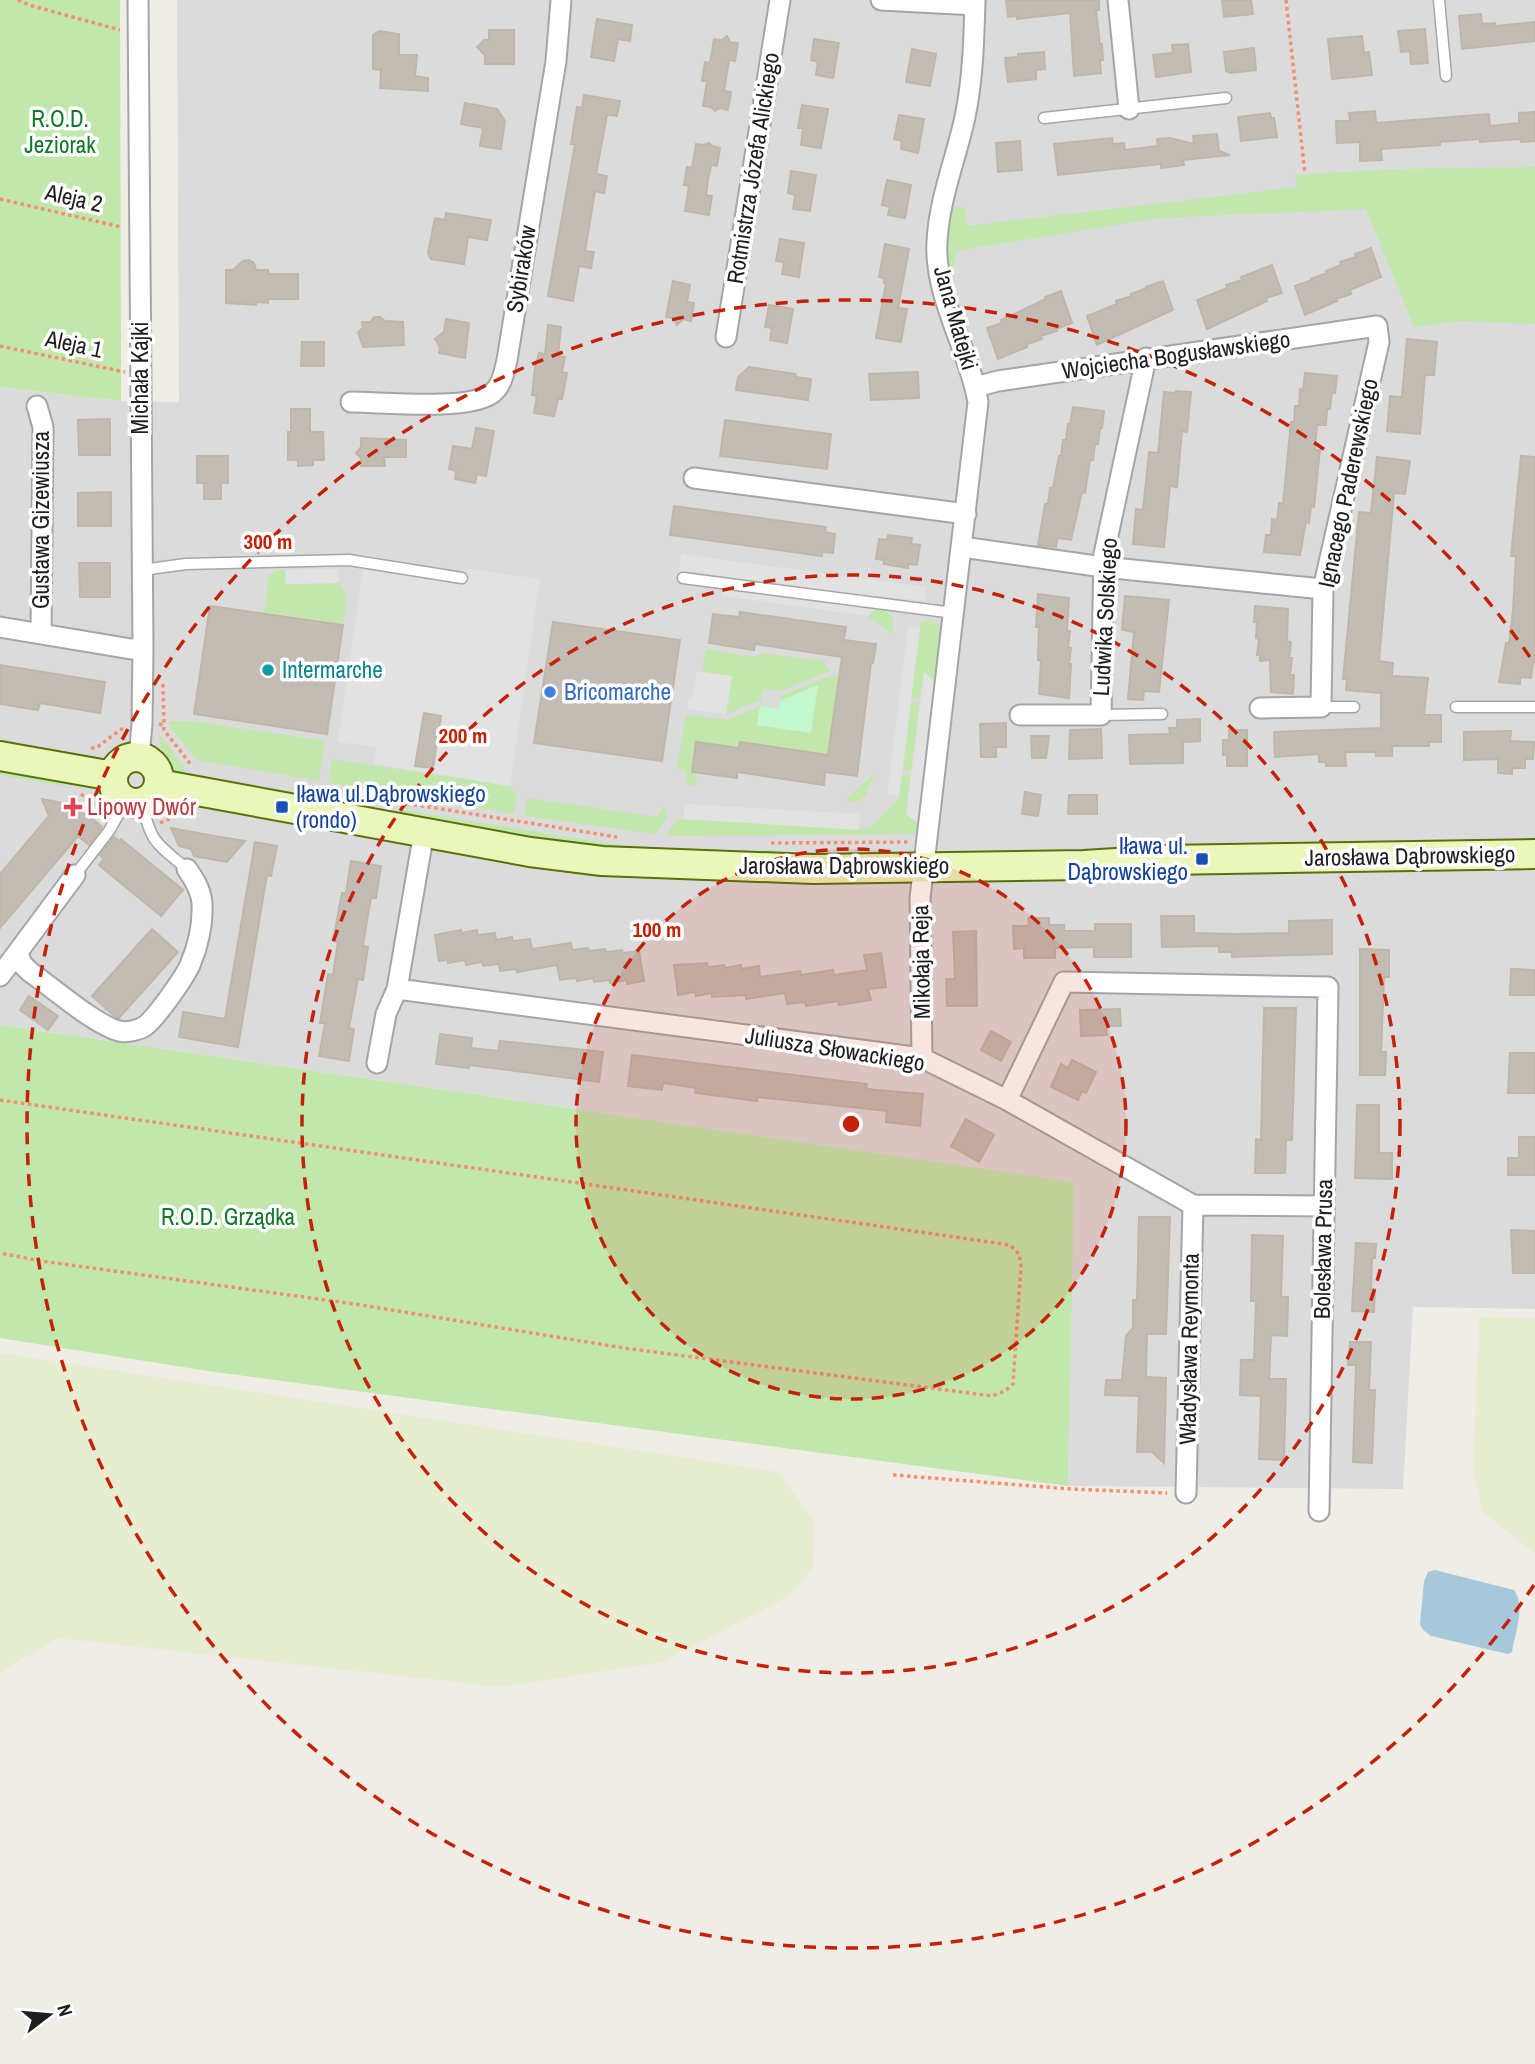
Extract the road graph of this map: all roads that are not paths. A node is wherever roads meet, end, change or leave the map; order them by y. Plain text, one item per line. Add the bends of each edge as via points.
1 (138, 0) edge
2 (561, 0) edge
3 (780, 0) edge
4 (881, 0) edge
5 (1118, 0) edge
6 (1439, 0) edge
7 (975, 3) edge
8 (1446, 76) dead end
9 (1226, 98) dead end
10 (1129, 109) junction
11 (1044, 118) dead end
12 (1377, 326) joint
13 (726, 337) dead end
14 (1146, 358) junction
15 (976, 387) junction
16 (351, 402) dead end
17 (37, 406) dead end
18 (694, 478) dead end
19 (966, 514) junction
20 (962, 547) junction
21 (1103, 567) junction
22 (141, 570) junction
23 (462, 578) dead end
24 (683, 578) dead end
25 (1323, 589) junction
26 (955, 613) junction
27 (0, 627) edge
28 (41, 634) junction
29 (144, 648) junction
30 (1354, 707) dead end
31 (1456, 707) dead end
32 (1535, 707) edge
33 (1260, 708) dead end
34 (1321, 708) junction
35 (1163, 714) dead end
36 (1020, 715) dead end
37 (1101, 715) junction
38 (0, 756) edge
39 (139, 757) junction
40 (113, 776) junction
41 (138, 806) junction
42 (424, 832) junction
43 (1535, 854) edge
44 (925, 855) junction
45 (187, 869) joint
46 (75, 875) joint
47 (18, 953) junction
48 (0, 976) edge
49 (397, 989) junction
50 (922, 1058) junction
51 (376, 1063) dead end
52 (1007, 1100) junction
53 (1193, 1205) junction
54 (1324, 1206) junction
55 (1186, 1493) road end
56 (1319, 1511) dead end

1 - 22 street, Michała Kajki
2 - 16 street, Sybiraków via 556,61 502,381 493,393 460,403
3 - 13 street, Rotmistrza Józefa Alickiego
4 - 7 street
5 - 10 street
6 - 8 lane
7 - 15 street, Jana Matejki via 965,117 937,243 946,296
9 - 10 lane
10 - 11 lane
12 - 14 street, Wojciecha Bogusławskiego
12 - 25 street, Ignacego Paderewskiego via 1379,342
14 - 15 street, Wojciecha Bogusławskiego
14 - 21 street, Ludwika Solskiego
15 - 19 street, Jana Matejki via 978,420
17 - 28 street, Gustawa Gizewiusza via 43,427
18 - 19 street
19 - 20 street, Jana Matejki
20 - 21 street
20 - 26 street, Jana Matejki
21 - 25 street
21 - 37 street, Ludwika Solskiego
22 - 23 lane via 186,564 349,560
22 - 29 street, Michała Kajki
24 - 26 lane
25 - 34 street, Ignacego Paderewskiego
26 - 44 street, Jana Matejki
27 - 28 street
28 - 29 street
29 - 39 street, Michała Kajki
30 - 34 lane
31 - 32 lane
33 - 34 street
35 - 37 lane
36 - 37 street, Ludwika Solskiego
38 - 40 street
39 - 40 street via 122,761
39 - 41 street via 155,766 159,775
40 - 41 street via 115,791
41 - 42 street, Jarosława Dąbrowskiego
41 - 45 lane via 151,836
41 - 46 lane via 109,831
42 - 44 street, Jarosława Dąbrowskiego via 602,860 781,868
42 - 49 street
43 - 44 street, Jarosława Dąbrowskiego via 1084,865
44 - 50 street, Mikołaja Reja via 920,898
45 - 47 street via 202,899 196,949 188,969 146,1025 120,1031 99,1022 30,972
46 - 47 street
47 - 48 street
49 - 50 street, Juliusza Słowackiego
49 - 51 street via 386,1014
50 - 52 street, Juliusza Słowackiego
52 - 53 street, Juliusza Słowackiego
52 - 54 street, Bolesława Prusa via 1064,982 1328,987
53 - 54 street, Juliusza Słowackiego
53 - 55 street, Władysława Reymonta
54 - 56 street, Bolesława Prusa

